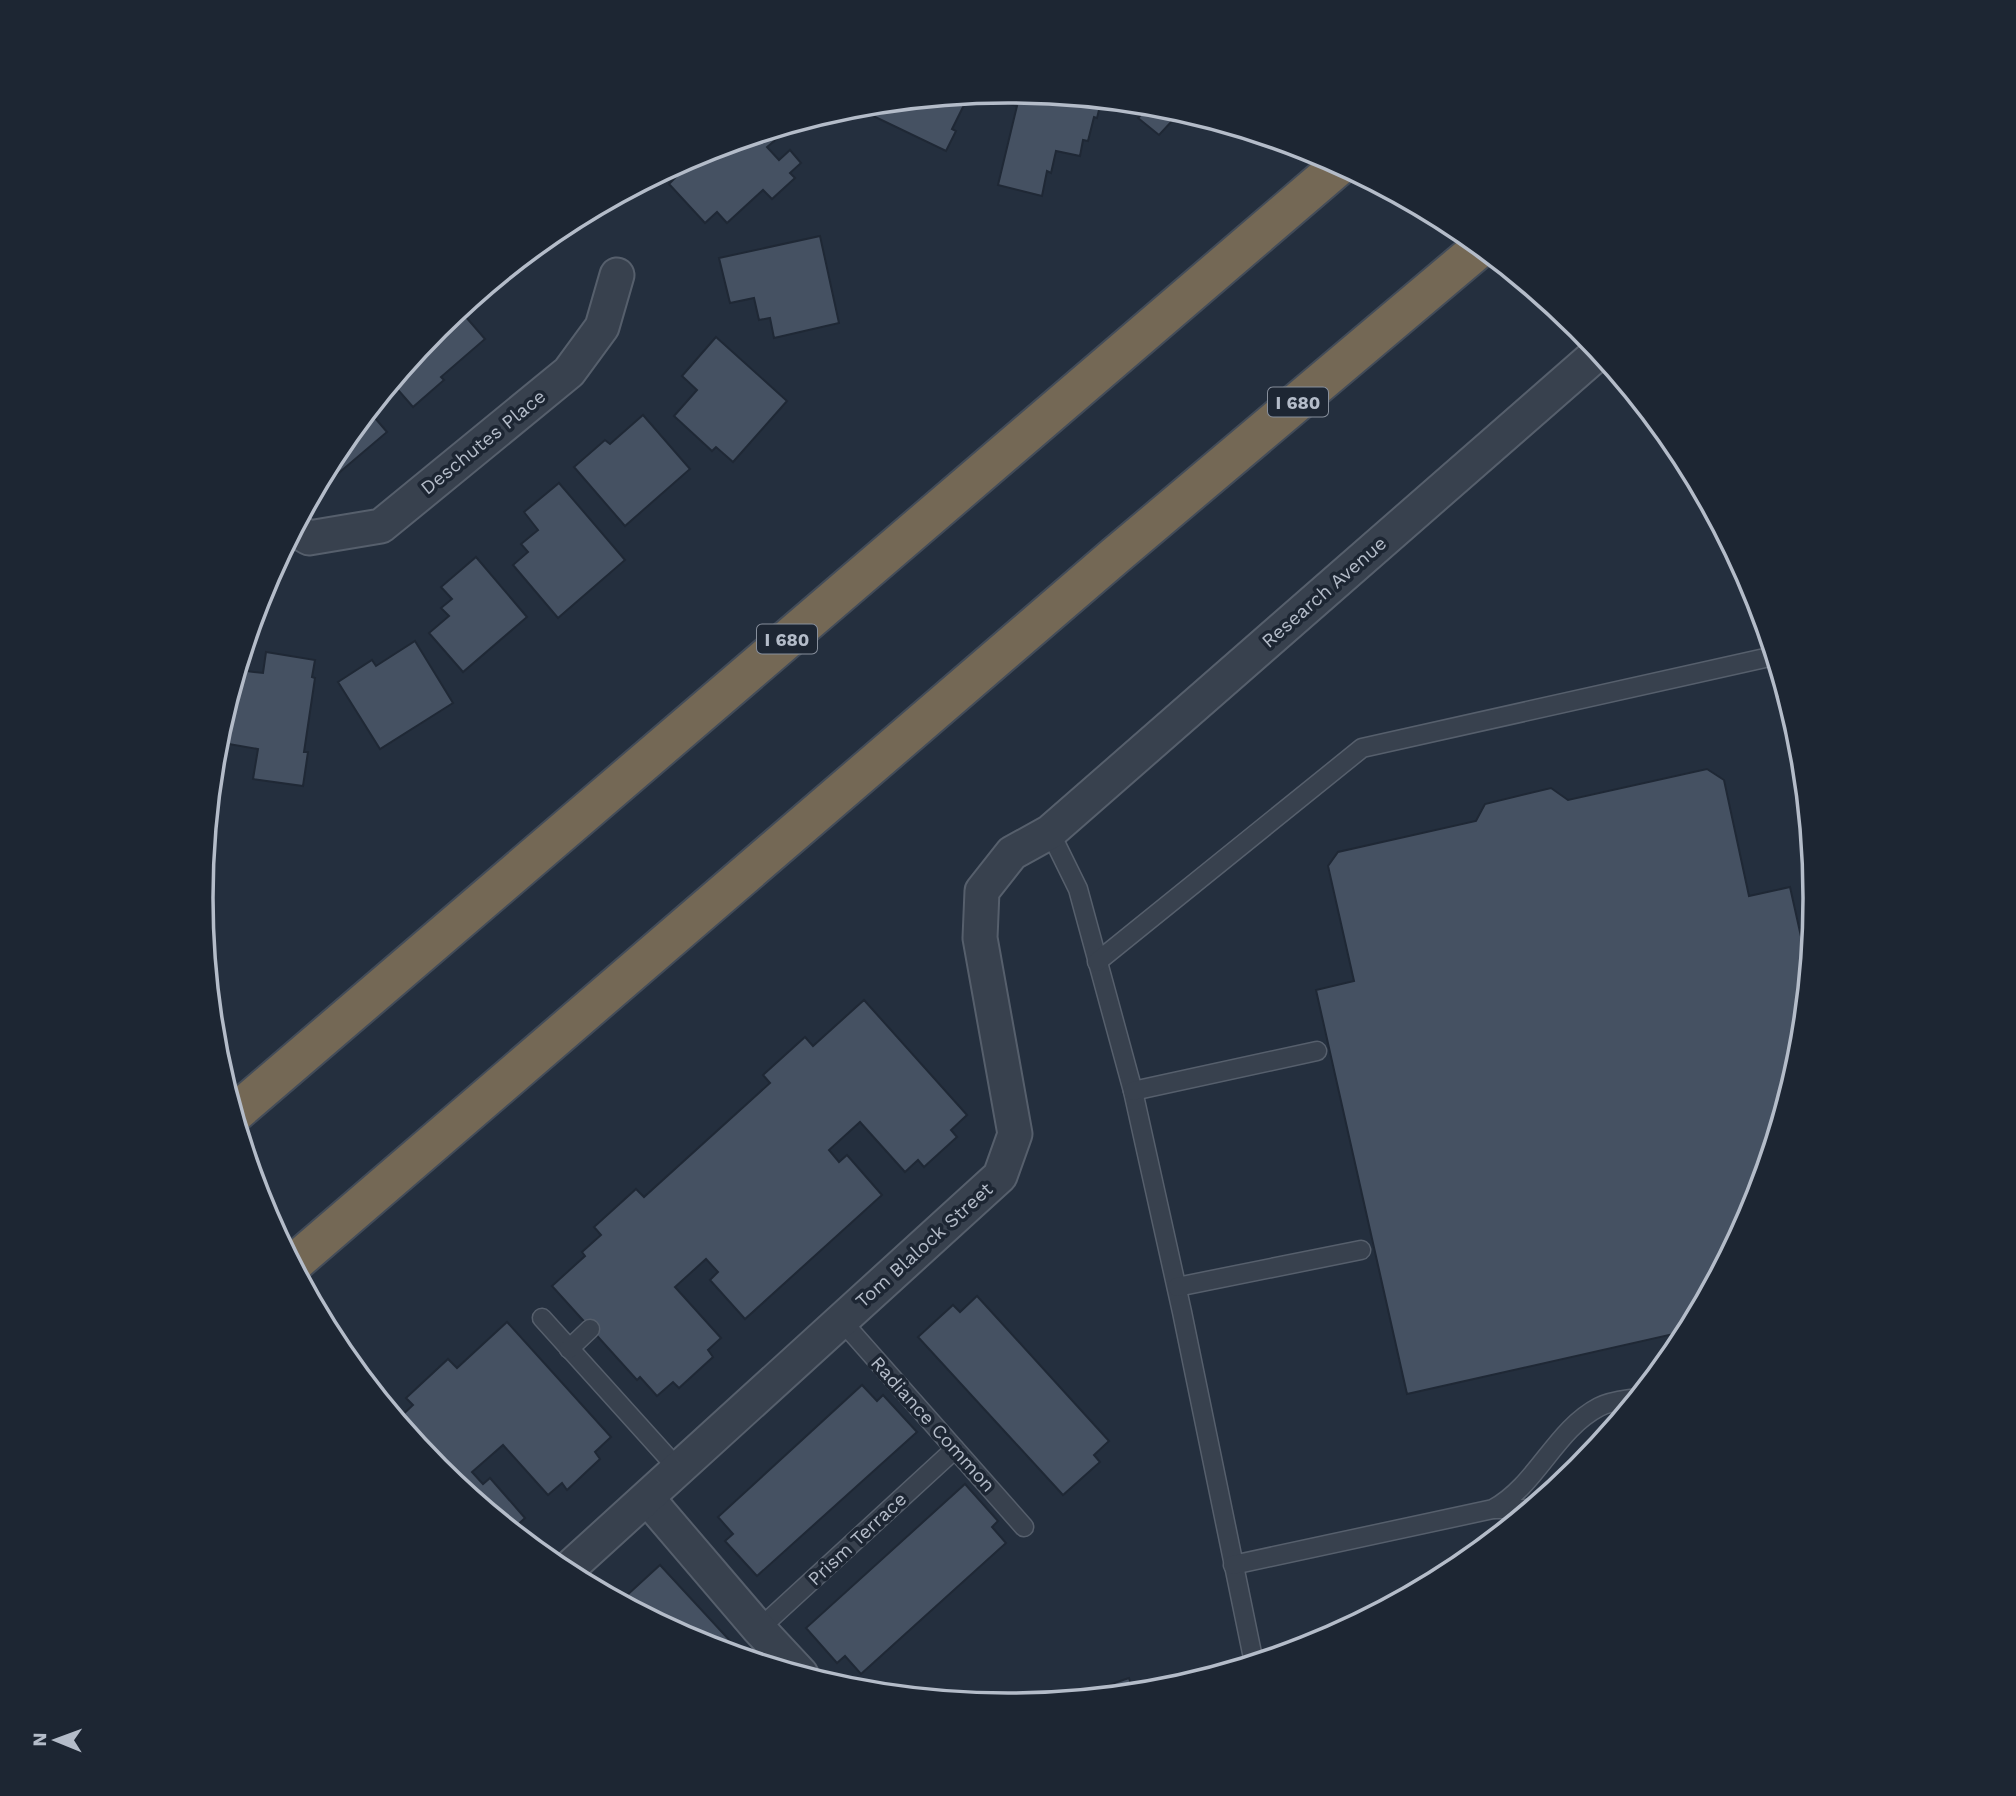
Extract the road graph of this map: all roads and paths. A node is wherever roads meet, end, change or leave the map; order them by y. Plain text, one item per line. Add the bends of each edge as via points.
1 (1331, 172) edge
2 (1473, 253) edge
3 (618, 275) dead end
4 (1591, 359) edge
5 (302, 534) edge
6 (1766, 658) edge
7 (1050, 832) junction
8 (1097, 962) junction
9 (1317, 1051) dead end
10 (1133, 1091) junction
11 (241, 1108) edge
12 (1361, 1250) dead end
13 (300, 1259) edge
14 (1177, 1287) junction
15 (542, 1318) dead end
16 (841, 1320) junction
17 (590, 1329) dead end
18 (569, 1349) junction
19 (1623, 1401) edge
20 (956, 1449) junction
21 (679, 1469) junction
22 (648, 1499) junction
23 (1493, 1509) junction
24 (1516, 1509) edge
25 (1024, 1527) dead end
26 (574, 1564) edge
27 (1233, 1564) junction
28 (759, 1629) junction
29 (1252, 1654) edge
30 (790, 1662) edge

1 - 11 highway, I 680
2 - 13 highway, I 680
3 - 5 street, Deschutes Place via 602,327 569,372 381,526 309,538
4 - 7 street, Research Avenue
6 - 8 lane via 1362,748
7 - 8 lane via 1078,889
7 - 16 street, Tom Blalock Street via 1012,853 982,891 980,938 1015,1134 1000,1177
8 - 10 lane
9 - 10 lane
10 - 14 lane
12 - 14 lane
14 - 27 lane
15 - 18 lane
16 - 20 lane, Radiance Common
16 - 21 street, Tom Blalock Street
17 - 18 lane
18 - 21 lane
19 - 23 lane via 1600,1406 1570,1429 1511,1499
20 - 25 lane, Radiance Common
20 - 28 lane, Prism Terrace
21 - 22 street, Tom Blalock Street
22 - 26 street, Tom Blalock Street
22 - 28 street
23 - 24 lane
23 - 27 lane
27 - 29 lane
28 - 30 street

